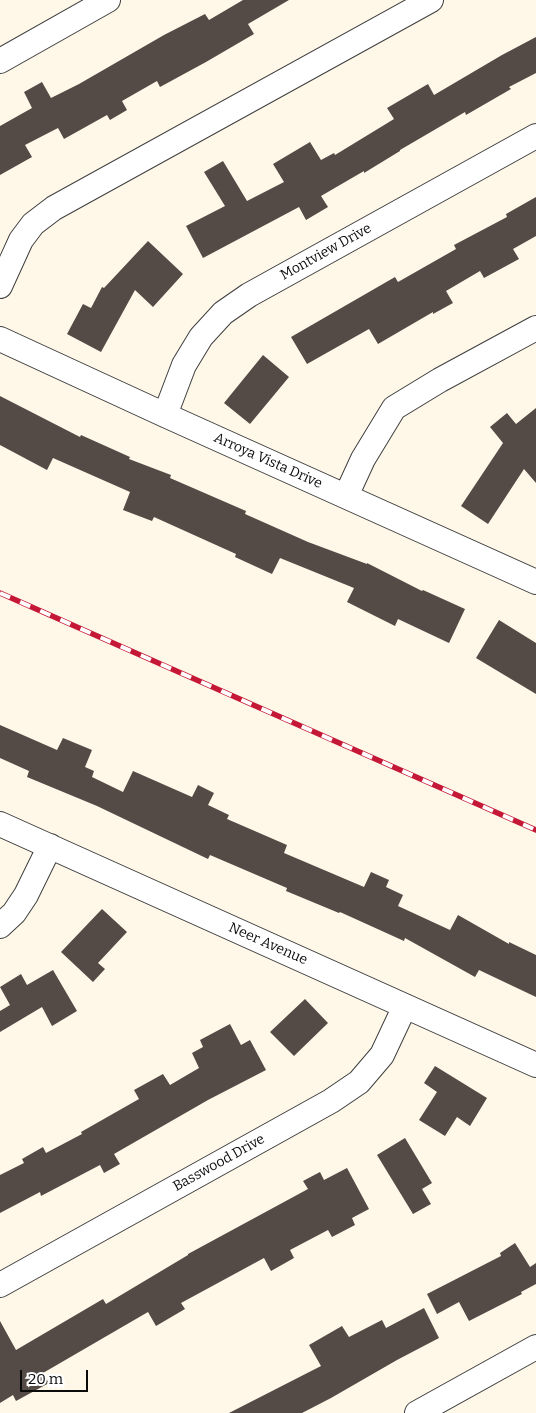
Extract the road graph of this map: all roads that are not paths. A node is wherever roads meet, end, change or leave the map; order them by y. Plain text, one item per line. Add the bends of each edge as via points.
1 (108, 0) edge
2 (431, 0) edge
3 (0, 61) edge
4 (536, 136) edge
5 (0, 286) edge
6 (536, 328) edge
7 (0, 339) edge
8 (165, 415) junction
9 (346, 496) junction
10 (536, 582) edge
11 (0, 824) edge
12 (50, 846) junction
13 (0, 926) edge
14 (405, 1006) junction
15 (536, 1065) edge
16 (0, 1285) edge
17 (536, 1347) edge
18 (417, 1413) edge

1 - 3 street
2 - 5 street via 54,208 33,224 21,240
4 - 8 street, Montview Drive via 249,295 223,313 201,337 184,365
6 - 9 street via 394,408 363,459
7 - 8 street, Arroya Vista Drive
8 - 9 street, Arroya Vista Drive
9 - 10 street, Arroya Vista Drive
11 - 12 street, Neer Avenue
12 - 13 street via 26,895
12 - 14 street, Neer Avenue
14 - 15 street, Neer Avenue
14 - 16 street, Basswood Drive via 382,1055 352,1087
17 - 18 street

